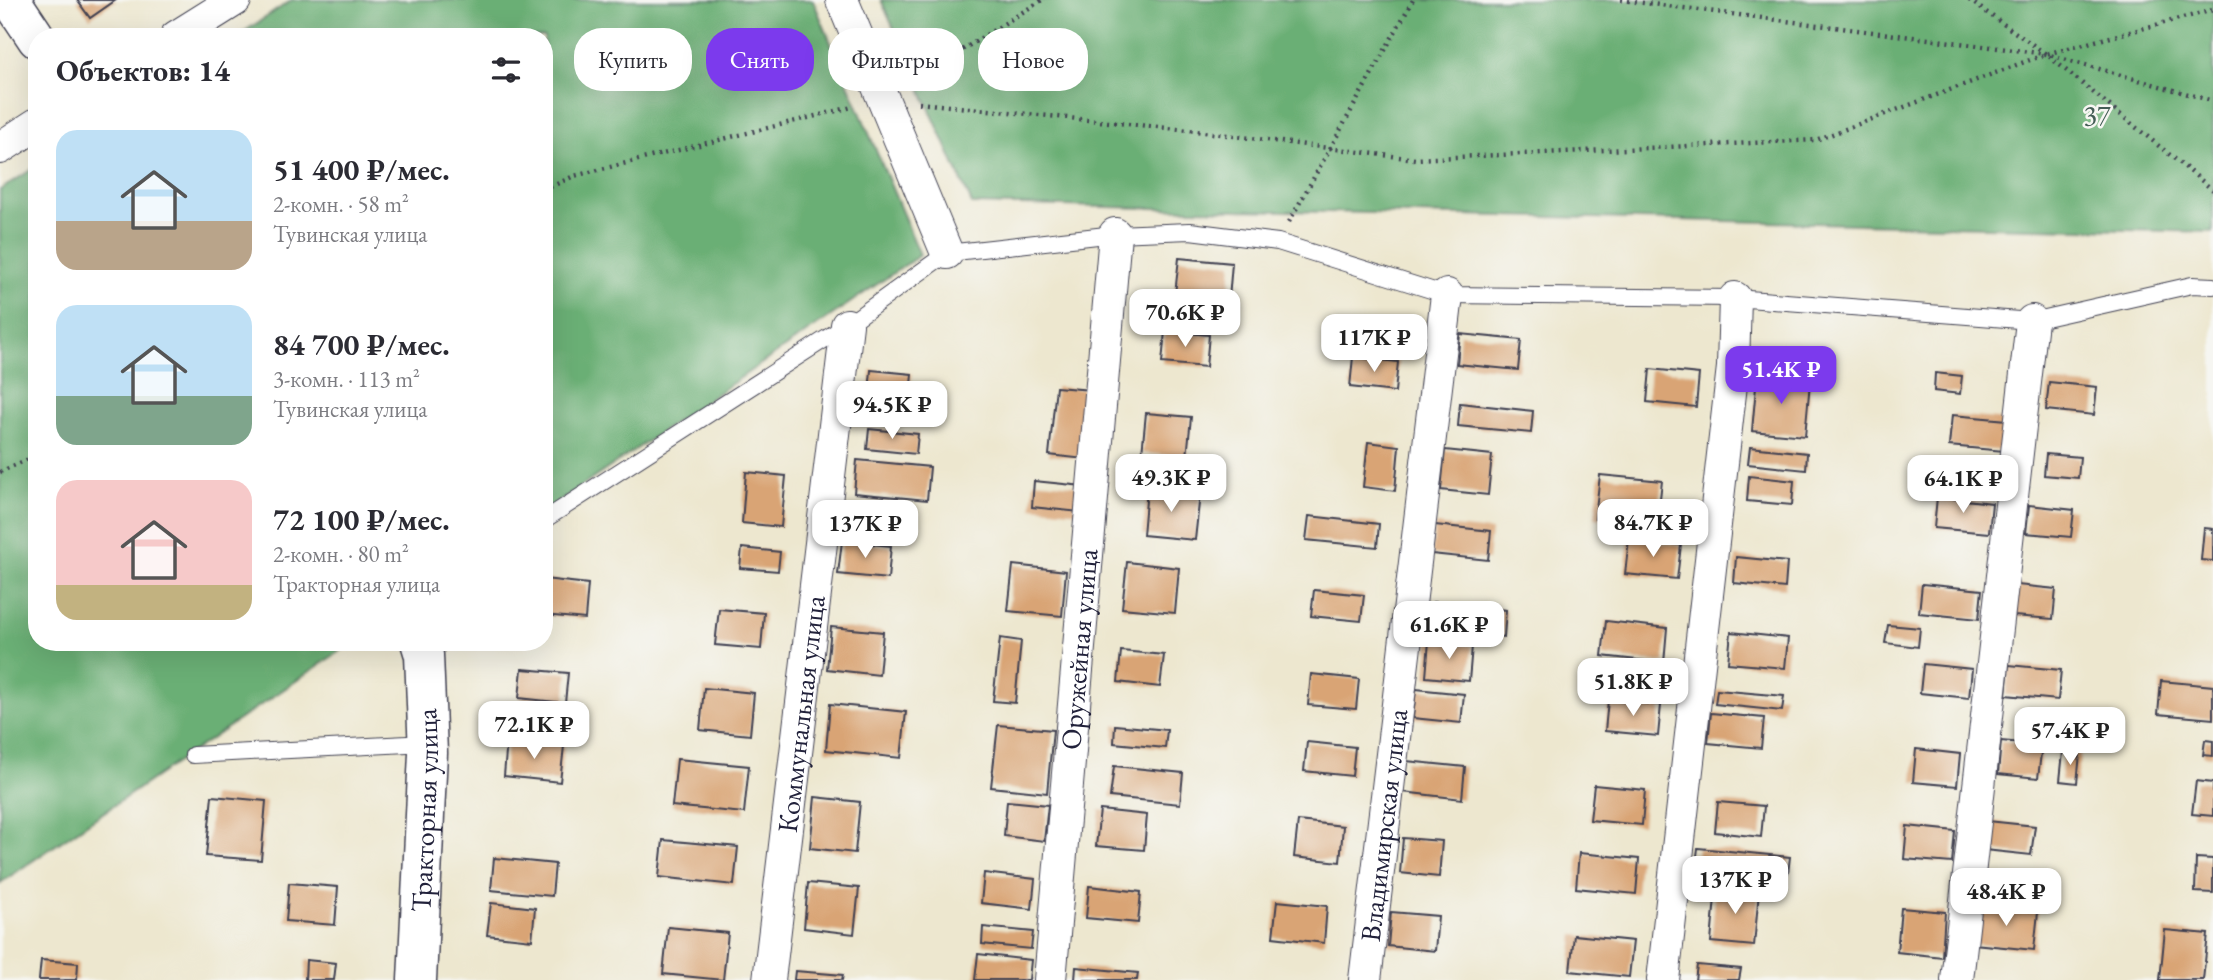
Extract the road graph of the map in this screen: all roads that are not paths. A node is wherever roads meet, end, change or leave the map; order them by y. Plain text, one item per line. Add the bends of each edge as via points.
1 (11, 0) edge
2 (235, 0) edge
3 (842, 0) edge
4 (30, 28) edge
5 (190, 28) edge
6 (28, 130) edge
7 (0, 148) edge
8 (1115, 234) junction
9 (947, 253) junction
10 (2213, 286) edge
11 (1447, 295) junction
12 (1735, 298) junction
13 (2032, 321) junction
14 (847, 325) junction
15 (553, 514) edge
16 (423, 651) edge
17 (427, 744) junction
18 (193, 755) dead end
19 (416, 980) edge
20 (769, 980) edge
21 (1050, 980) edge
22 (1365, 980) edge
23 (1663, 980) edge
24 (1957, 980) edge

1 - 4 street
2 - 5 street
3 - 9 street
6 - 7 street
8 - 9 lane
8 - 11 lane via 1190,231 1278,242
8 - 21 street, Оружейная улица
9 - 14 lane
10 - 13 lane via 2192,285
11 - 12 lane
11 - 22 street, Владимирская улица
12 - 13 lane
12 - 23 street via 1725,446
13 - 24 street
14 - 15 lane
14 - 20 street, Коммунальная улица
16 - 17 street, Тракторная улица
17 - 18 lane
17 - 19 street, Тракторная улица

